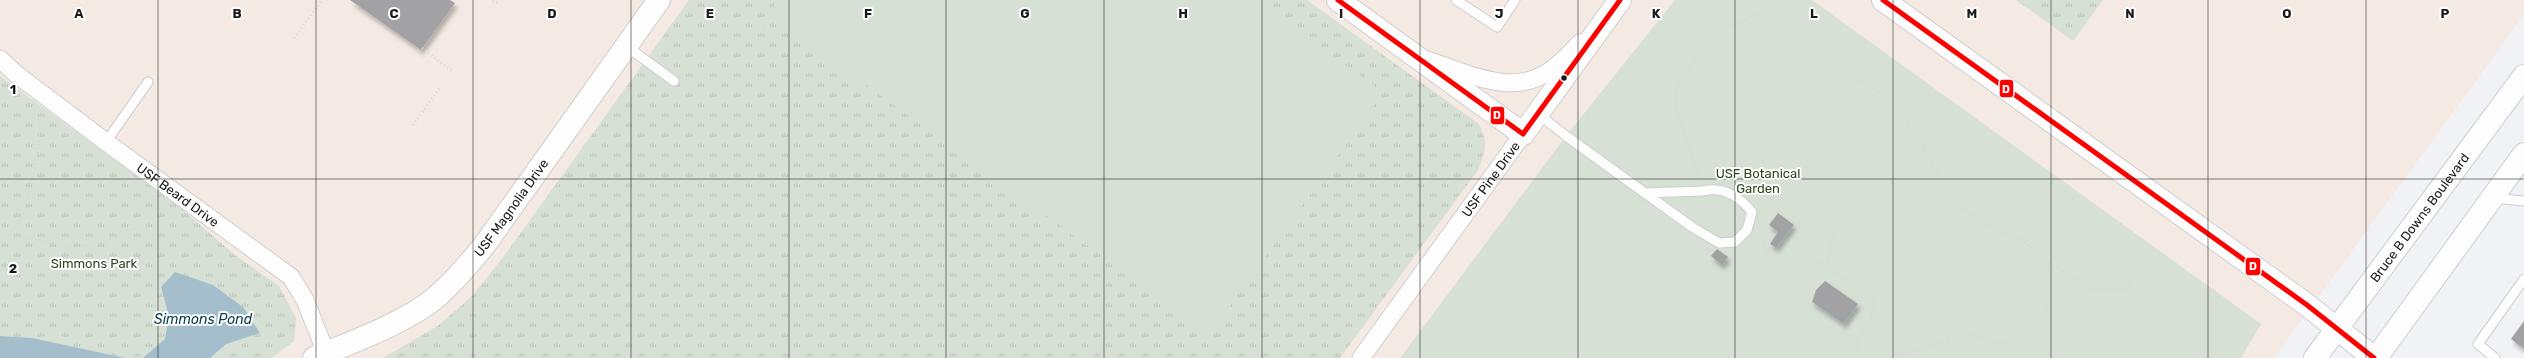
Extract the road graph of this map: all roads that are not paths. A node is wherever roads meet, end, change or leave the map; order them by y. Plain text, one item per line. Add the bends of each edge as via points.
1 (659, 0) edge
2 (1338, 0) edge
3 (1516, 0) edge
4 (1882, 0) edge
5 (1458, 1) edge
6 (1615, 7) edge
7 (626, 46) junction
8 (1414, 55) junction
9 (0, 59) edge
10 (2524, 76) edge
11 (674, 81) dead end
12 (148, 82) dead end
13 (1537, 113) junction
14 (1523, 134) junction
15 (106, 142) junction
16 (2524, 154) edge
17 (1644, 193) junction
18 (2492, 198) junction
19 (2524, 201) edge
20 (2524, 279) edge
21 (2336, 328) junction
22 (323, 356) edge
23 (1361, 358) edge
24 (2315, 358) edge
25 (2375, 358) edge
26 (2495, 358) edge

1 - 7 street, USF Magnolia Drive
2 - 8 street
3 - 5 lane via 1497,27
4 - 21 street via 2105,158
6 - 8 street via 1555,68 1534,79 1511,84 1492,82
6 - 13 street, USF Pine Drive
7 - 11 lane
7 - 22 street, USF Magnolia Drive via 465,269 433,300 405,317
8 - 14 street
9 - 15 street, USF Beard Drive
10 - 21 street, Bruce B Downs Boulevard
12 - 15 lane
13 - 14 street, USF Pine Drive
13 - 17 lane
14 - 23 street, USF Pine Drive
15 - 22 street, USF Beard Drive via 291,277 305,300
16 - 18 street
17 - 17 lane via 1712,189 1726,192 1746,202 1752,212 1747,230 1736,242 1719,243
18 - 19 lane
18 - 25 street
20 - 26 lane via 2478,344
21 - 24 street, Bruce B Downs Boulevard
21 - 25 street

